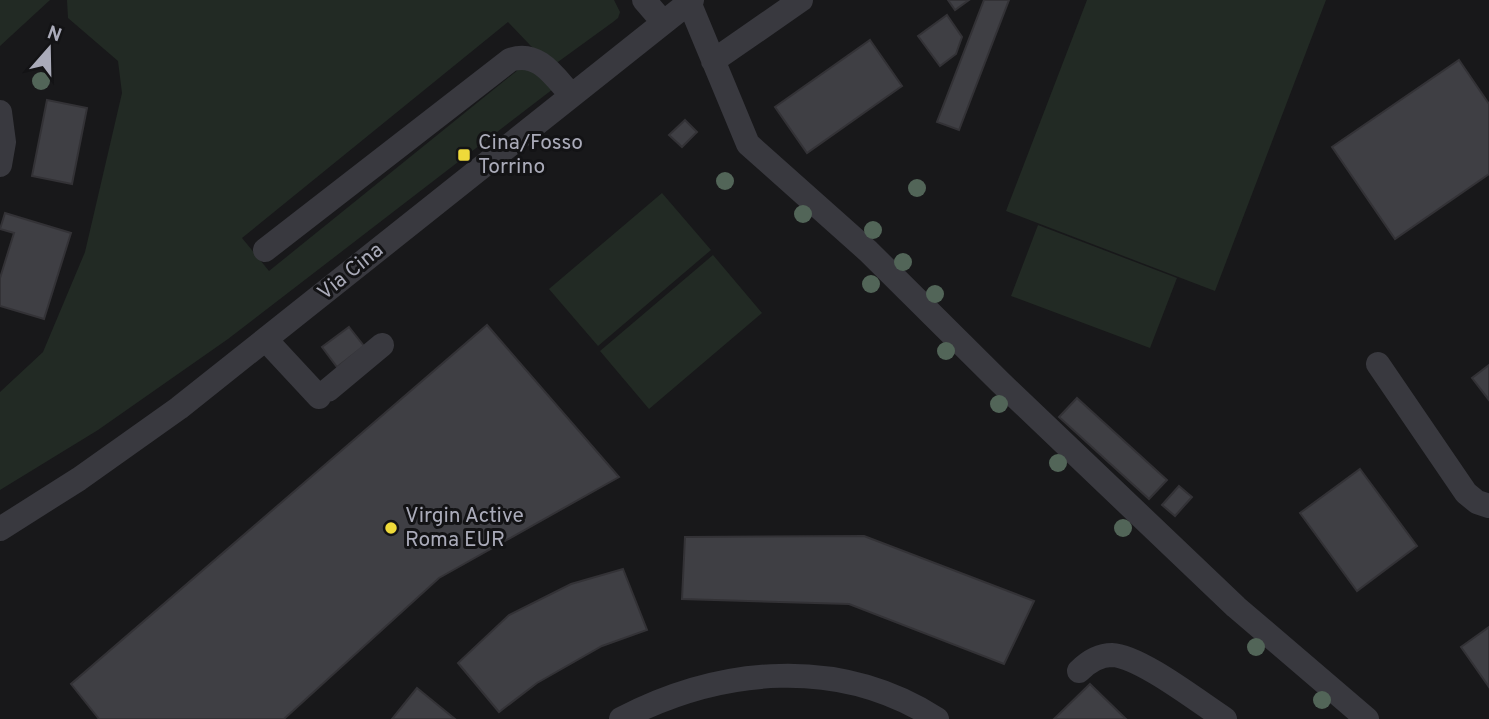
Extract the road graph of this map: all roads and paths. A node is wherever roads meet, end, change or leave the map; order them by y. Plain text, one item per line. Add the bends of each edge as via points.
1 (644, 0) edge
2 (801, 0) edge
3 (691, 1) edge
4 (663, 22) junction
5 (713, 61) junction
6 (571, 95) junction
7 (0, 112) edge
8 (0, 166) edge
9 (265, 250) dead end
10 (266, 340) junction
11 (382, 345) dead end
12 (1378, 364) dead end
13 (1489, 506) edge
14 (0, 529) edge
15 (1079, 671) dead end
16 (621, 719) edge
17 (937, 719) edge
18 (1225, 719) edge
19 (1367, 719) edge

1 - 4 street
2 - 5 street
3 - 4 street, Via Cina
3 - 5 street
4 - 6 street, Via Cina
5 - 19 street via 748,144 867,251 1236,607
6 - 9 street via 538,61 510,60
6 - 10 street, Via Cina
7 - 8 street via 4,142
10 - 11 street via 323,394
10 - 14 street, Via Cina via 111,457
12 - 13 street via 1466,492
15 - 18 street via 1102,656 1132,660
16 - 17 street via 708,686 798,675 865,685

